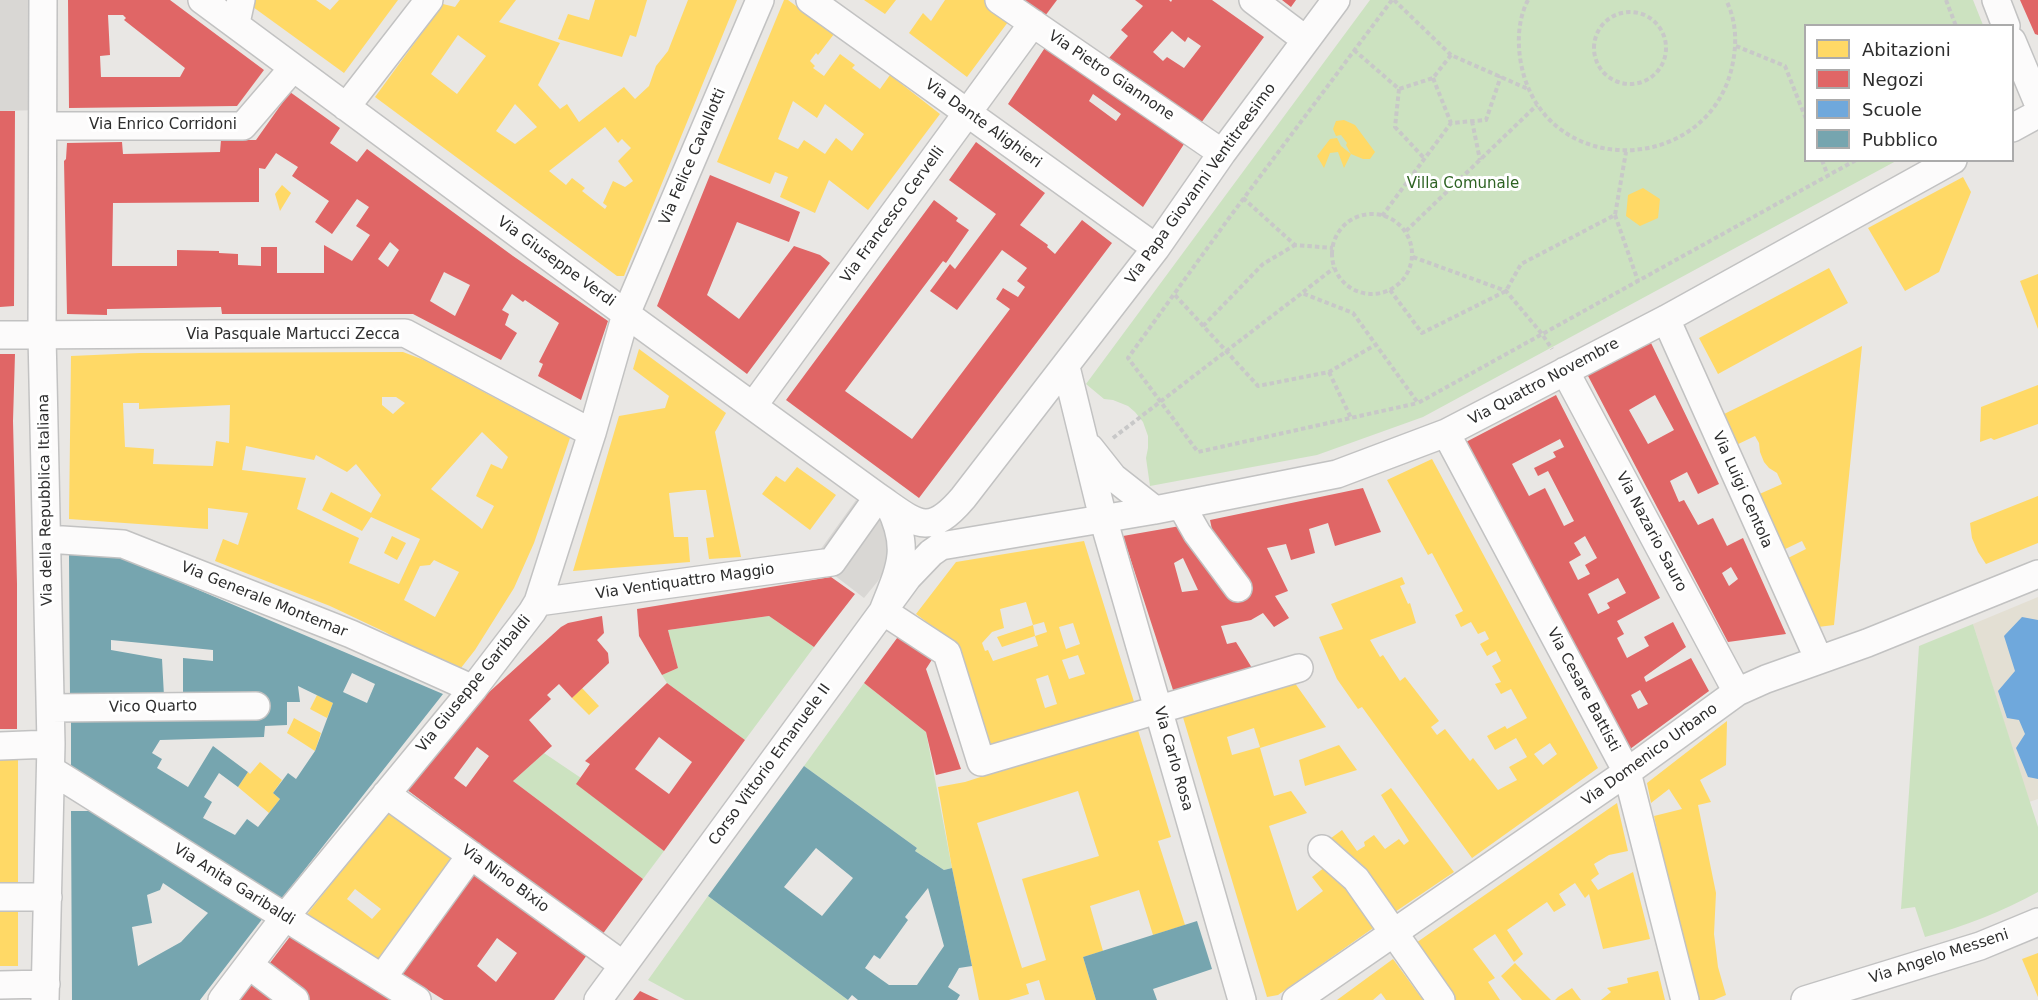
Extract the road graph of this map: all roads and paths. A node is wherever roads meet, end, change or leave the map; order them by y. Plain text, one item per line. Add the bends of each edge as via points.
1 (43, 0) edge
2 (202, 0) edge
3 (429, 0) edge
4 (760, 0) edge
5 (810, 0) edge
6 (999, 0) edge
7 (1252, 0) edge
8 (1336, 0) edge
9 (1393, 0) edge
10 (1528, 0) edge
11 (1733, 0) edge
12 (1946, 0) edge
13 (1996, 0) edge
14 (1727, 1) edge
15 (239, 12) edge
16 (1033, 23) junction
17 (1955, 24) edge
18 (2005, 24) edge
19 (1306, 40) junction
20 (2014, 43) edge
21 (1666, 44) joint
22 (1736, 46) junction
23 (1354, 50) junction
24 (1450, 55) junction
25 (293, 68) junction
26 (1501, 76) junction
27 (1433, 78) junction
28 (1528, 89) junction
29 (1399, 90) junction
30 (2038, 103) edge
31 (1538, 105) junction
32 (346, 107) junction
33 (967, 113) junction
34 (1804, 114) edge
35 (2038, 114) edge
36 (1472, 121) junction
37 (1450, 123) junction
38 (44, 126) junction
39 (2014, 127) edge
40 (1626, 152) junction
41 (1222, 153) junction
42 (1424, 159) junction
43 (1480, 160) junction
44 (1823, 162) edge
45 (1852, 162) edge
46 (1949, 162) edge
47 (1828, 176) junction
48 (1243, 198) junction
49 (1615, 215) junction
50 (1382, 216) junction
51 (1406, 231) junction
52 (1295, 245) junction
53 (1156, 248) junction
54 (1333, 248) junction
55 (1413, 257) junction
56 (1334, 268) junction
57 (1638, 281) junction
58 (1390, 290) junction
59 (1506, 291) junction
60 (1302, 293) junction
61 (1175, 295) junction
62 (626, 314) junction
63 (1666, 319) junction
64 (1203, 326) junction
65 (1542, 334) junction
66 (0, 335) edge
67 (42, 335) junction
68 (1376, 345) junction
69 (1225, 352) junction
70 (1066, 367) junction
71 (1565, 371) junction
72 (1329, 372) junction
73 (1160, 401) junction
74 (1418, 403) junction
75 (753, 406) junction
76 (1351, 418) junction
77 (1446, 433) junction
78 (592, 434) junction
79 (1089, 446) junction
80 (884, 501) junction
81 (1181, 505) junction
82 (1155, 510) junction
83 (1103, 518) junction
84 (912, 520) joint
85 (47, 539) junction
86 (954, 543) joint
87 (2038, 574) edge
88 (1238, 588) dead end
89 (538, 602) junction
90 (883, 611) junction
91 (1819, 660) junction
92 (1299, 668) dead end
93 (473, 689) junction
94 (1737, 692) junction
95 (256, 706) dead end
96 (51, 708) junction
97 (1158, 709) junction
98 (51, 744) junction
99 (0, 746) edge
100 (51, 770) junction
101 (1627, 772) junction
102 (386, 794) junction
103 (1322, 849) dead end
104 (471, 855) junction
105 (0, 897) edge
106 (48, 897) junction
107 (285, 917) junction
108 (2038, 922) edge
109 (1394, 933) junction
110 (249, 965) junction
111 (623, 965) junction
112 (382, 978) junction
113 (0, 984) edge
114 (45, 992) edge
115 (222, 1000) edge
116 (295, 1000) edge
117 (417, 1000) edge
118 (598, 1000) edge
119 (1242, 1000) edge
120 (1296, 1000) edge
121 (1441, 1000) edge
122 (1685, 1000) edge
123 (1805, 1000) edge

1 - 38 street, Via della Repubblica Italiana
2 - 15 street, Via Giuseppe Verdi
3 - 32 street
4 - 62 street, Via Felice Cavallotti
5 - 33 street, Via Dante Alighieri
6 - 16 street, Via Pietro Giannone
7 - 19 street
8 - 19 street, Via Papa Giovanni Ventitreesimo
9 - 23 path
9 - 24 path
10 - 28 path via 1519,34 1520,62
11 - 14 path
12 - 17 path
13 - 18 street
14 - 22 path
15 - 25 street, Via Giuseppe Verdi
16 - 33 street, Via Francesco Cervelli
16 - 41 street, Via Pietro Giannone
19 - 41 street, Via Papa Giovanni Ventitreesimo
20 - 30 street
21 - 21 path via 1662,66 1645,80 1634,83 1623,83 1603,72 1594,49 1601,25 1622,12 1647,15 1663,32
22 - 34 path via 1785,66
22 - 40 path via 1730,79 1714,109 1690,132 1659,147
23 - 29 path
23 - 48 path
24 - 26 path
24 - 27 path
25 - 32 street, Via Giuseppe Verdi
25 - 38 street, Via Enrico Corridoni via 243,126
26 - 28 path
26 - 36 path via 1486,120
27 - 29 path
27 - 37 path
28 - 31 path
29 - 42 path via 1395,127
31 - 40 path via 1562,130 1592,146
31 - 43 path
32 - 62 street, Via Giuseppe Verdi
33 - 53 street, Via Dante Alighieri
33 - 75 street, Via Francesco Cervelli
35 - 39 street
36 - 37 path
36 - 43 path
37 - 42 path
38 - 67 street, Via della Repubblica Italiana
40 - 49 path
41 - 53 street, Via Papa Giovanni Ventitreesimo
42 - 50 path
43 - 51 path
44 - 47 path
45 - 47 path
46 - 63 street, Via Quattro Novembre
47 - 57 path
48 - 52 path
48 - 61 path
49 - 57 path
49 - 59 path via 1521,264
50 - 51 path
50 - 54 path via 1360,216 1348,222
51 - 55 path
52 - 54 path
52 - 64 path via 1263,264
53 - 70 street, Via Papa Giovanni Ventitreesimo
54 - 56 path
55 - 58 path via 1402,282
55 - 59 path
56 - 58 path via 1351,289 1377,295
56 - 60 path
57 - 65 path
58 - 59 path via 1422,333
59 - 65 path
60 - 68 path via 1353,313
60 - 69 path
61 - 64 path
61 - 73 path via 1128,358
62 - 75 street, Via Giuseppe Verdi
62 - 78 street, Via Giuseppe Garibaldi
63 - 71 street, Via Quattro Novembre
63 - 91 street, Via Luigi Centola
64 - 69 path
65 - 74 path
66 - 67 street, Via Pasquale Martucci Zecca
67 - 78 street, Via Pasquale Martucci Zecca via 405,333
67 - 85 street, Via della Repubblica Italiana
68 - 72 path
68 - 74 path
69 - 72 path via 1258,386
69 - 73 path
70 - 79 street, Via Carlo Rosa
70 - 84 street, Via Papa Giovanni Ventitreesimo via 944,519 934,523
71 - 77 street, Via Quattro Novembre
71 - 94 street, Via Nazario Sauro
72 - 76 path
73 - 76 path via 1198,452
73 - 79 path
74 - 76 path
75 - 80 street, Via Giuseppe Verdi
77 - 81 street, Via Quattro Novembre via 1337,474
77 - 101 street, Via Cesare Battisti
78 - 89 street, Via Giuseppe Garibaldi
79 - 82 street via 1113,477
79 - 83 street, Via Carlo Rosa
80 - 84 street, Via Giuseppe Verdi
80 - 89 street, Via Ventiquattro Maggio via 832,562
80 - 90 street via 900,535 903,553
81 - 82 street, Via Quattro Novembre
81 - 88 street
82 - 83 street, Via Quattro Novembre
83 - 86 street, Via Quattro Novembre
83 - 97 street, Via Carlo Rosa
85 - 93 street, Via Generale Montemar via 123,544 351,634
85 - 96 street, Via della Repubblica Italiana
86 - 90 street, Corso Vittorio Emanuele II via 932,553
87 - 91 street, Via Domenico Urbano
89 - 93 street, Via Giuseppe Garibaldi
90 - 97 street via 947,653 981,762
90 - 111 street, Corso Vittorio Emanuele II
91 - 94 street, Via Domenico Urbano
92 - 97 street
93 - 102 street, Via Giuseppe Garibaldi
94 - 101 street, Via Domenico Urbano
95 - 96 street, Vico Quarto
96 - 98 street, Via della Repubblica Italiana
97 - 119 street, Via Carlo Rosa
98 - 99 street
98 - 100 street, Via della Repubblica Italiana
100 - 106 street, Via della Repubblica Italiana
100 - 107 street, Via Anita Garibaldi
101 - 109 street, Via Domenico Urbano
101 - 122 street, Via Cesare Battisti
102 - 104 street, Via Nino Bixio
102 - 107 street, Via Giuseppe Garibaldi
103 - 109 street via 1356,879
104 - 111 street, Via Nino Bixio
104 - 112 street
105 - 106 street
106 - 114 street, Via della Repubblica Italiana
107 - 110 street, Via Giuseppe Garibaldi
107 - 112 street, Via Anita Garibaldi
108 - 123 street, Via Angelo Messeni via 1980,946
109 - 120 street, Via Domenico Urbano
109 - 121 street
110 - 115 street, Via Giuseppe Garibaldi
110 - 116 street
111 - 118 street, Corso Vittorio Emanuele II
112 - 117 street, Via Anita Garibaldi
113 - 114 street

